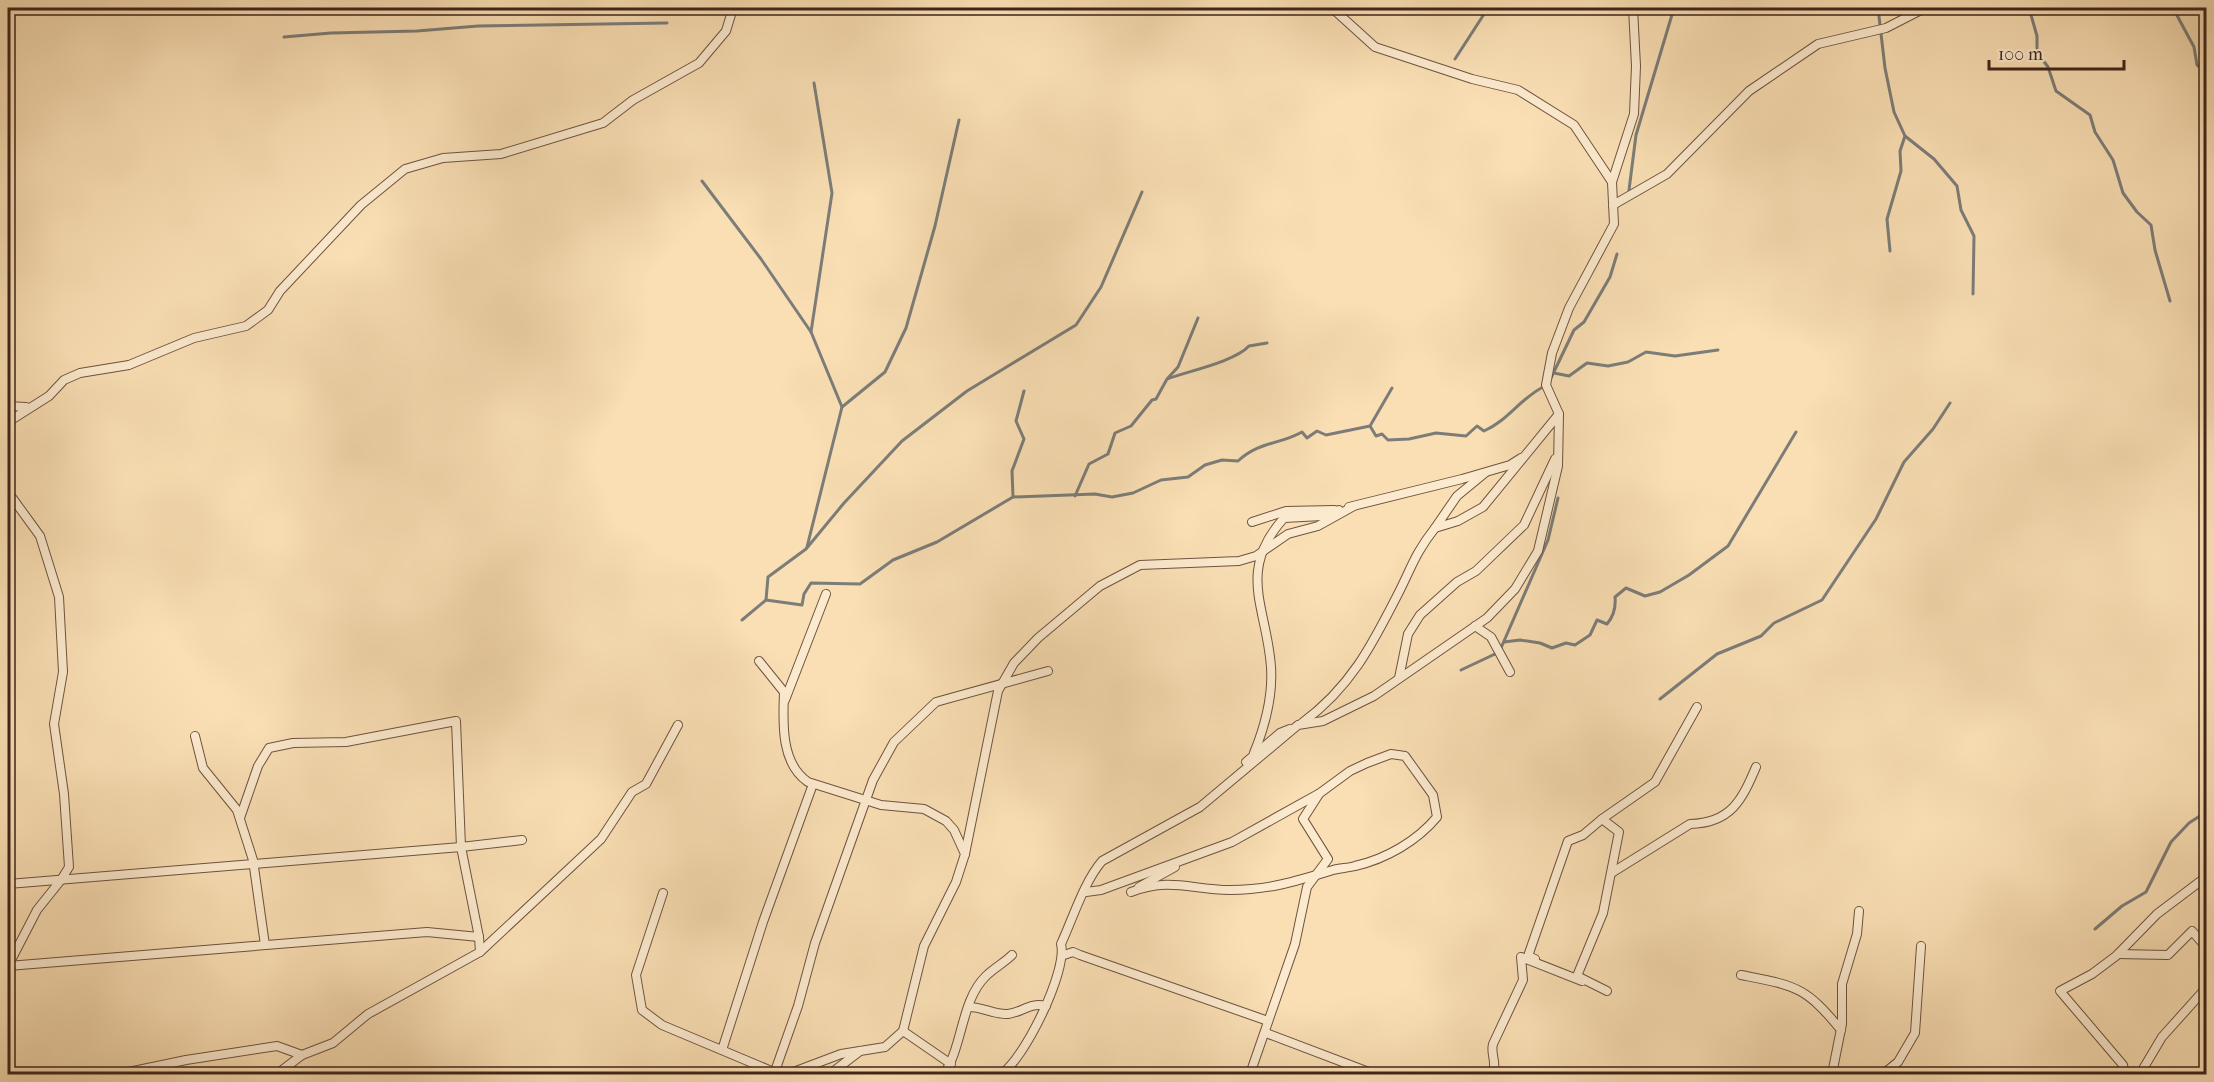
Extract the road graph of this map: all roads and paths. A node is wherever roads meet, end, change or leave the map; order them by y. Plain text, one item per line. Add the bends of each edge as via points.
1 (736, 8) edge
2 (1332, 8) edge
3 (1633, 8) edge
4 (1925, 8) edge
5 (1612, 182) junction
6 (1613, 205) junction
7 (8, 406) edge
8 (33, 406) junction
9 (1559, 414) junction
10 (8, 422) edge
11 (1560, 451) junction
12 (1529, 453) junction
13 (1485, 473) junction
14 (8, 492) edge
15 (1354, 506) junction
16 (1339, 510) junction
17 (1252, 522) dead end
18 (1435, 528) junction
19 (1262, 553) junction
20 (826, 594) dead end
21 (1476, 626) junction
22 (759, 661) dead end
23 (1048, 671) dead end
24 (1510, 672) dead end
25 (1399, 678) junction
26 (1000, 686) junction
27 (782, 706) junction
28 (1697, 707) dead end
29 (678, 725) dead end
30 (1298, 725) junction
31 (195, 736) dead end
32 (1254, 753) junction
33 (1756, 766) dead end
34 (813, 784) junction
35 (1320, 793) junction
36 (866, 800) junction
37 (1200, 807) junction
38 (240, 818) junction
39 (1602, 819) junction
40 (522, 840) dead end
41 (461, 847) junction
42 (965, 854) junction
43 (1188, 858) junction
44 (253, 862) junction
45 (1613, 872) junction
46 (1313, 877) junction
47 (2206, 877) edge
48 (62, 880) junction
49 (8, 884) edge
50 (1086, 892) junction
51 (663, 893) dead end
52 (1859, 911) dead end
53 (479, 937) junction
54 (265, 945) junction
55 (1922, 946) dead end
56 (2206, 947) edge
57 (480, 952) junction
58 (2118, 954) junction
59 (1064, 955) junction
60 (1012, 956) dead end
61 (8, 966) edge
62 (1741, 975) dead end
63 (1577, 976) junction
64 (2206, 988) edge
65 (1046, 1006) junction
66 (969, 1007) junction
67 (1268, 1022) junction
68 (1841, 1030) junction
69 (903, 1031) junction
70 (1266, 1033) junction
71 (863, 1049) junction
72 (722, 1050) junction
73 (302, 1054) junction
74 (951, 1064) junction
75 (774, 1073) edge
76 (119, 1074) edge
77 (277, 1074) edge
78 (788, 1074) edge
79 (830, 1074) edge
80 (944, 1074) edge
81 (1001, 1074) edge
82 (1250, 1074) edge
83 (1374, 1074) edge
84 (1492, 1074) edge
85 (1832, 1074) edge
86 (1883, 1074) edge
87 (2124, 1074) edge
88 (2140, 1074) edge

1 - 8 street via 726,31 699,63 633,100 603,123 501,154 442,158 405,169 361,205 280,291 268,310 246,326 194,338 129,365 80,372
2 - 5 street via 1375,47 1518,90 1574,124
3 - 5 street via 1634,114
4 - 6 street via 1886,28 1818,44 1749,91 1667,174
5 - 6 street
6 - 9 street via 1614,224 1569,308 1552,353 1546,385
7 - 8 street
8 - 10 street
9 - 11 street
9 - 12 street
11 - 21 street via 1538,551 1515,589
11 - 25 street via 1524,525 1476,571 1457,582 1420,615 1408,634
12 - 13 street via 1510,465
12 - 18 street via 1483,507
13 - 15 street
13 - 18 street via 1457,496
14 - 48 street via 40,536 59,597 63,672 54,724 69,867
15 - 16 street
15 - 19 street via 1318,526 1288,534
16 - 17 street via 1286,511
16 - 19 street via 1322,516 1284,518
18 - 30 street via 1414,556 1357,669 1327,705
19 - 26 street via 1239,561 1140,565 1121,574 1100,586 1038,638 1014,663
19 - 32 street via 1258,559 1259,600 1271,667 1268,711
20 - 27 street
21 - 24 street via 1491,637
21 - 25 street
22 - 27 street via 768,676 781,686
23 - 26 street
25 - 30 street via 1374,696 1323,721
26 - 36 street via 936,702 894,742
26 - 42 street
27 - 34 street via 788,753 801,778
28 - 39 street via 1655,782
29 - 57 street via 646,784 632,792 601,839
30 - 32 street
30 - 37 street
31 - 38 street via 203,768
32 - 37 street
33 - 45 street via 1737,807 1717,819 1690,824
34 - 36 street
34 - 72 street
35 - 43 street via 1232,842
35 - 46 street via 1303,819 1328,859
35 - 46 street via 1367,763 1391,754 1405,756 1432,795 1437,817 1425,831 1393,851 1355,867
36 - 42 street via 893,807 914,806 946,821
36 - 75 street
37 - 50 street via 1102,861 1090,874
38 - 41 street via 258,766 269,748 293,743 346,742 456,721
38 - 44 street
39 - 45 street via 1619,832
39 - 63 street via 1583,835 1568,841 1528,956
40 - 41 street
41 - 44 street
41 - 53 street
42 - 69 street via 956,882 924,946
43 - 46 street via 1131,892 1182,883 1216,890 1253,889
43 - 50 street
44 - 48 street
44 - 54 street
45 - 63 street via 1603,913
46 - 67 street via 1307,886 1295,944
47 - 58 street via 2157,914
48 - 49 street
48 - 61 street via 37,910
50 - 59 street via 1061,944
51 - 72 street via 636,975 642,1010 662,1025
52 - 68 street via 1857,934 1842,984
53 - 54 street via 427,932
53 - 57 street
54 - 61 street
55 - 86 street via 1914,1033 1898,1062
56 - 58 street via 2192,931 2168,955
57 - 73 street via 368,1014 333,1043
58 - 87 street via 2060,991 2123,1065
59 - 65 street
59 - 67 street via 1080,954
60 - 66 street via 986,976
62 - 68 street via 1802,990
63 - 84 street via 1607,991 1521,957 1523,980 1493,1044 1496,1064
64 - 88 street via 2162,1037
65 - 66 street via 1033,1004 1002,1014
65 - 81 street via 1013,1064
66 - 74 street
67 - 70 street
68 - 85 street
69 - 71 street via 888,1046
69 - 74 street
70 - 82 street
70 - 83 street
71 - 78 street
71 - 79 street
72 - 75 street
73 - 76 street via 277,1046
73 - 77 street
74 - 80 street

